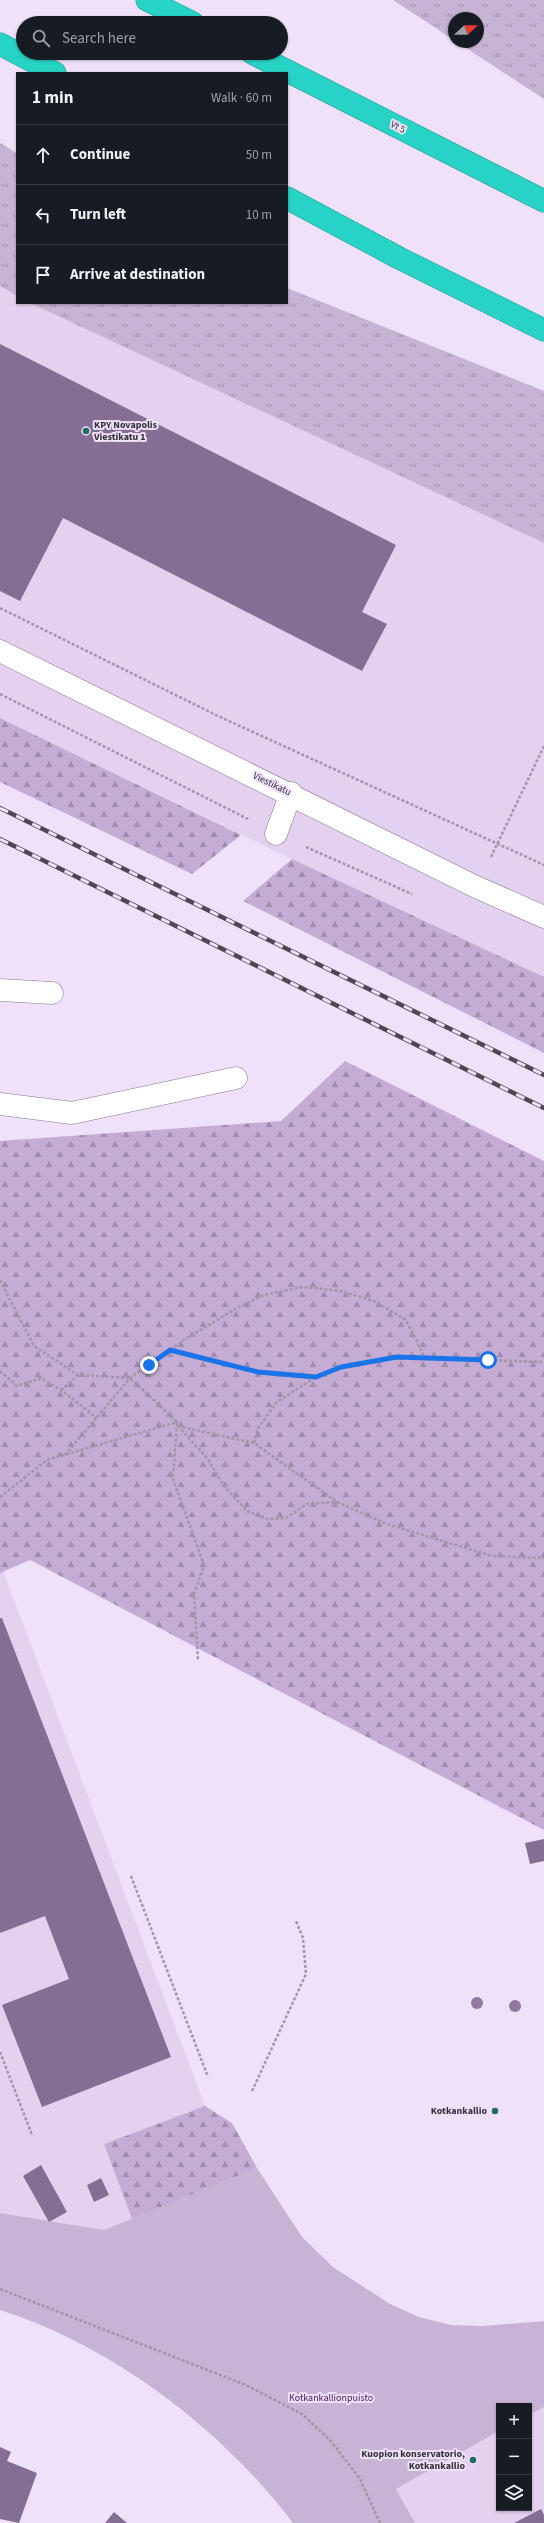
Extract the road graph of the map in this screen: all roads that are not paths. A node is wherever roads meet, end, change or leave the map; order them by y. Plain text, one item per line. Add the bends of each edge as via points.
1 (147, 0) edge
2 (179, 16) edge
3 (0, 44) edge
4 (16, 52) edge
5 (30, 60) edge
6 (266, 60) edge
7 (53, 72) edge
8 (288, 199) edge
9 (544, 201) edge
10 (544, 330) edge
11 (0, 651) edge
12 (291, 793) junction
13 (276, 834) dead end
14 (544, 917) edge
15 (0, 990) edge
16 (52, 992) dead end
17 (236, 1078) dead end
18 (0, 1104) edge

1 - 2 highway
3 - 4 highway
5 - 7 highway
6 - 9 highway, Vt 5
8 - 10 highway via 399,258
11 - 12 street, Viestikatu
12 - 13 street
12 - 14 street, Viestikatu via 474,886
15 - 16 street
17 - 18 street via 72,1113

